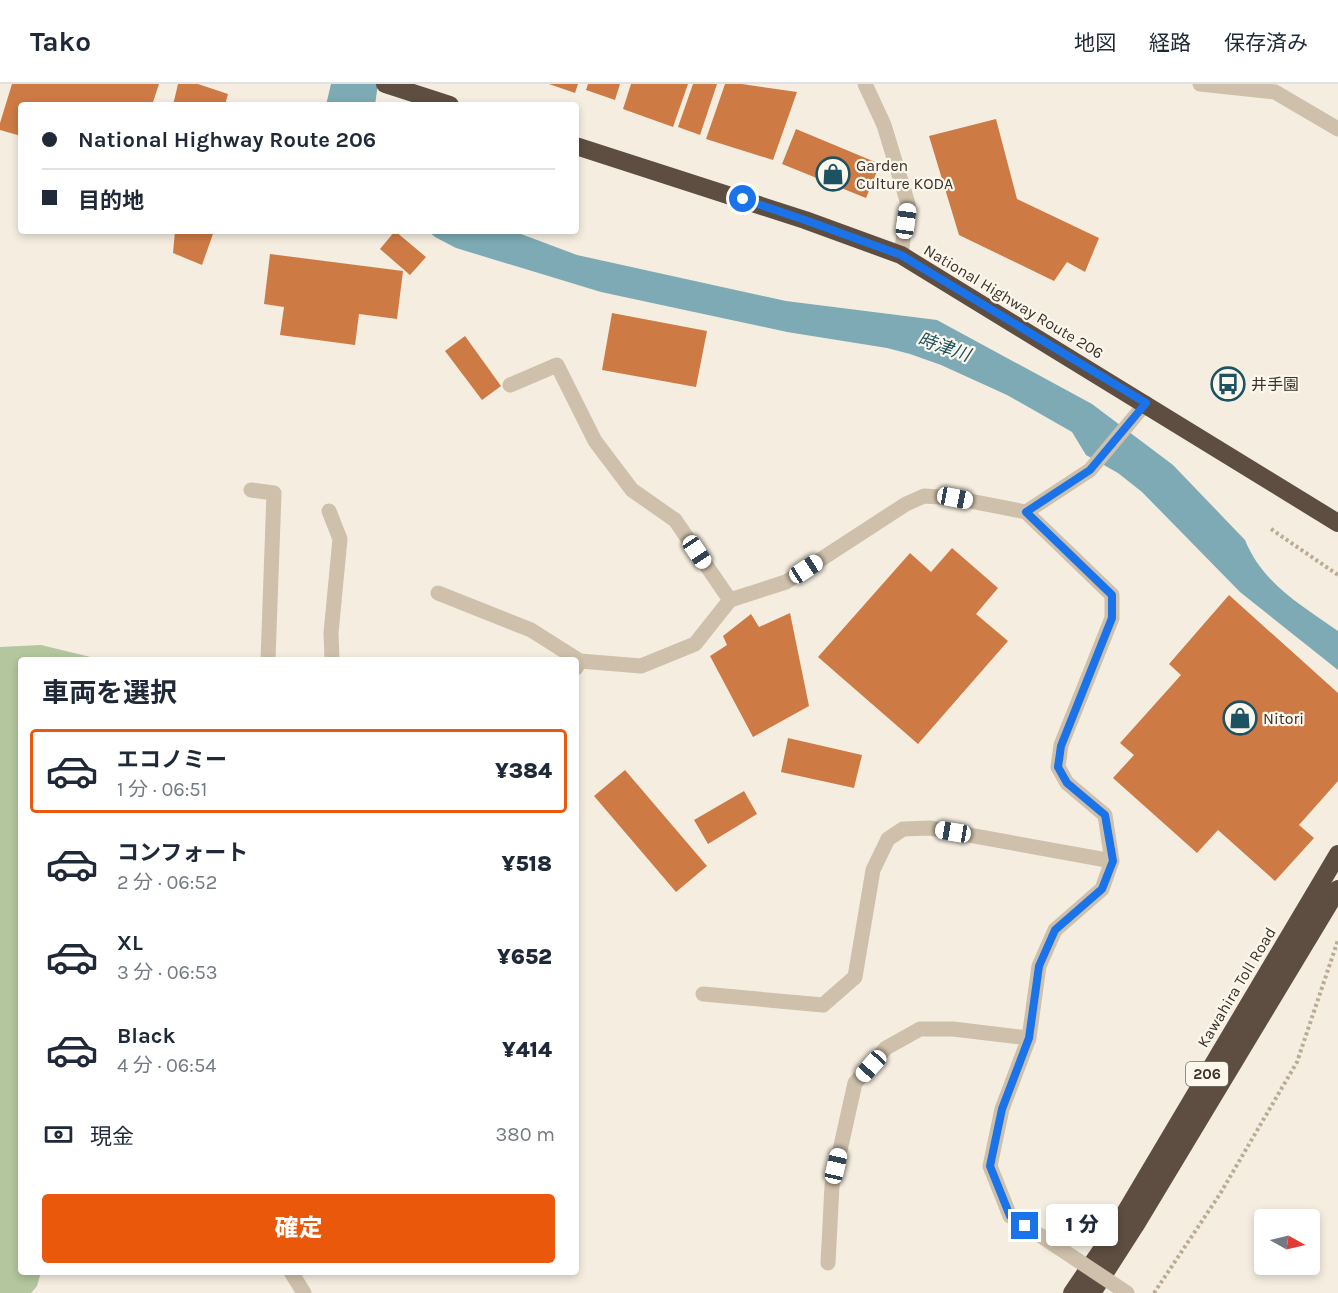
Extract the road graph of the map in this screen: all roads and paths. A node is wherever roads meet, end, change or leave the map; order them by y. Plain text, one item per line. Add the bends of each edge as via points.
1 (865, 84) edge
2 (1200, 84) edge
3 (389, 85) edge
4 (441, 102) edge
5 (1338, 129) edge
6 (579, 147) edge
7 (901, 255) junction
8 (510, 385) dead end
9 (1146, 403) junction
10 (251, 490) dead end
11 (328, 511) dead end
12 (1026, 512) junction
13 (1338, 523) edge
14 (1271, 529) dead end
15 (1338, 575) edge
16 (438, 593) dead end
17 (730, 600) junction
18 (268, 657) edge
19 (332, 657) edge
20 (568, 657) edge
21 (579, 664) edge
22 (1338, 854) edge
23 (1113, 861) junction
24 (1338, 889) edge
25 (1338, 940) edge
26 (703, 994) dead end
27 (1029, 1038) junction
28 (828, 1263) dead end
29 (293, 1275) edge
30 (304, 1293) edge
31 (1072, 1293) edge
32 (1092, 1293) edge
33 (1126, 1293) edge
34 (1154, 1293) edge

1 - 7 street via 884,125 908,204
2 - 5 street via 1275,92
3 - 4 highway
6 - 7 highway, National Highway Route 206
7 - 9 highway, National Highway Route 206
8 - 17 street via 557,365 595,441 632,489 675,520
9 - 12 street via 1090,470
9 - 13 highway, National Highway Route 206
10 - 18 street via 274,493
11 - 19 street via 340,540
12 - 17 street via 924,496 786,582
12 - 23 street via 1112,595 1112,618 1061,746 1058,767 1067,783 1105,815
14 - 15 path
16 - 20 street via 531,630
17 - 21 street via 694,644 641,666
22 - 31 highway, Kawahira Toll Road / 206 via 1113,1233
23 - 26 street via 930,828 903,829 888,839 873,870 855,977 823,1005
23 - 27 street via 1102,889 1055,930 1039,966
24 - 32 highway, 206
25 - 34 path via 1298,1062 1220,1194
27 - 28 street via 920,1029 886,1048 855,1083 832,1186
27 - 33 street, bridge via 1002,1109 990,1166 1010,1216
29 - 30 street

